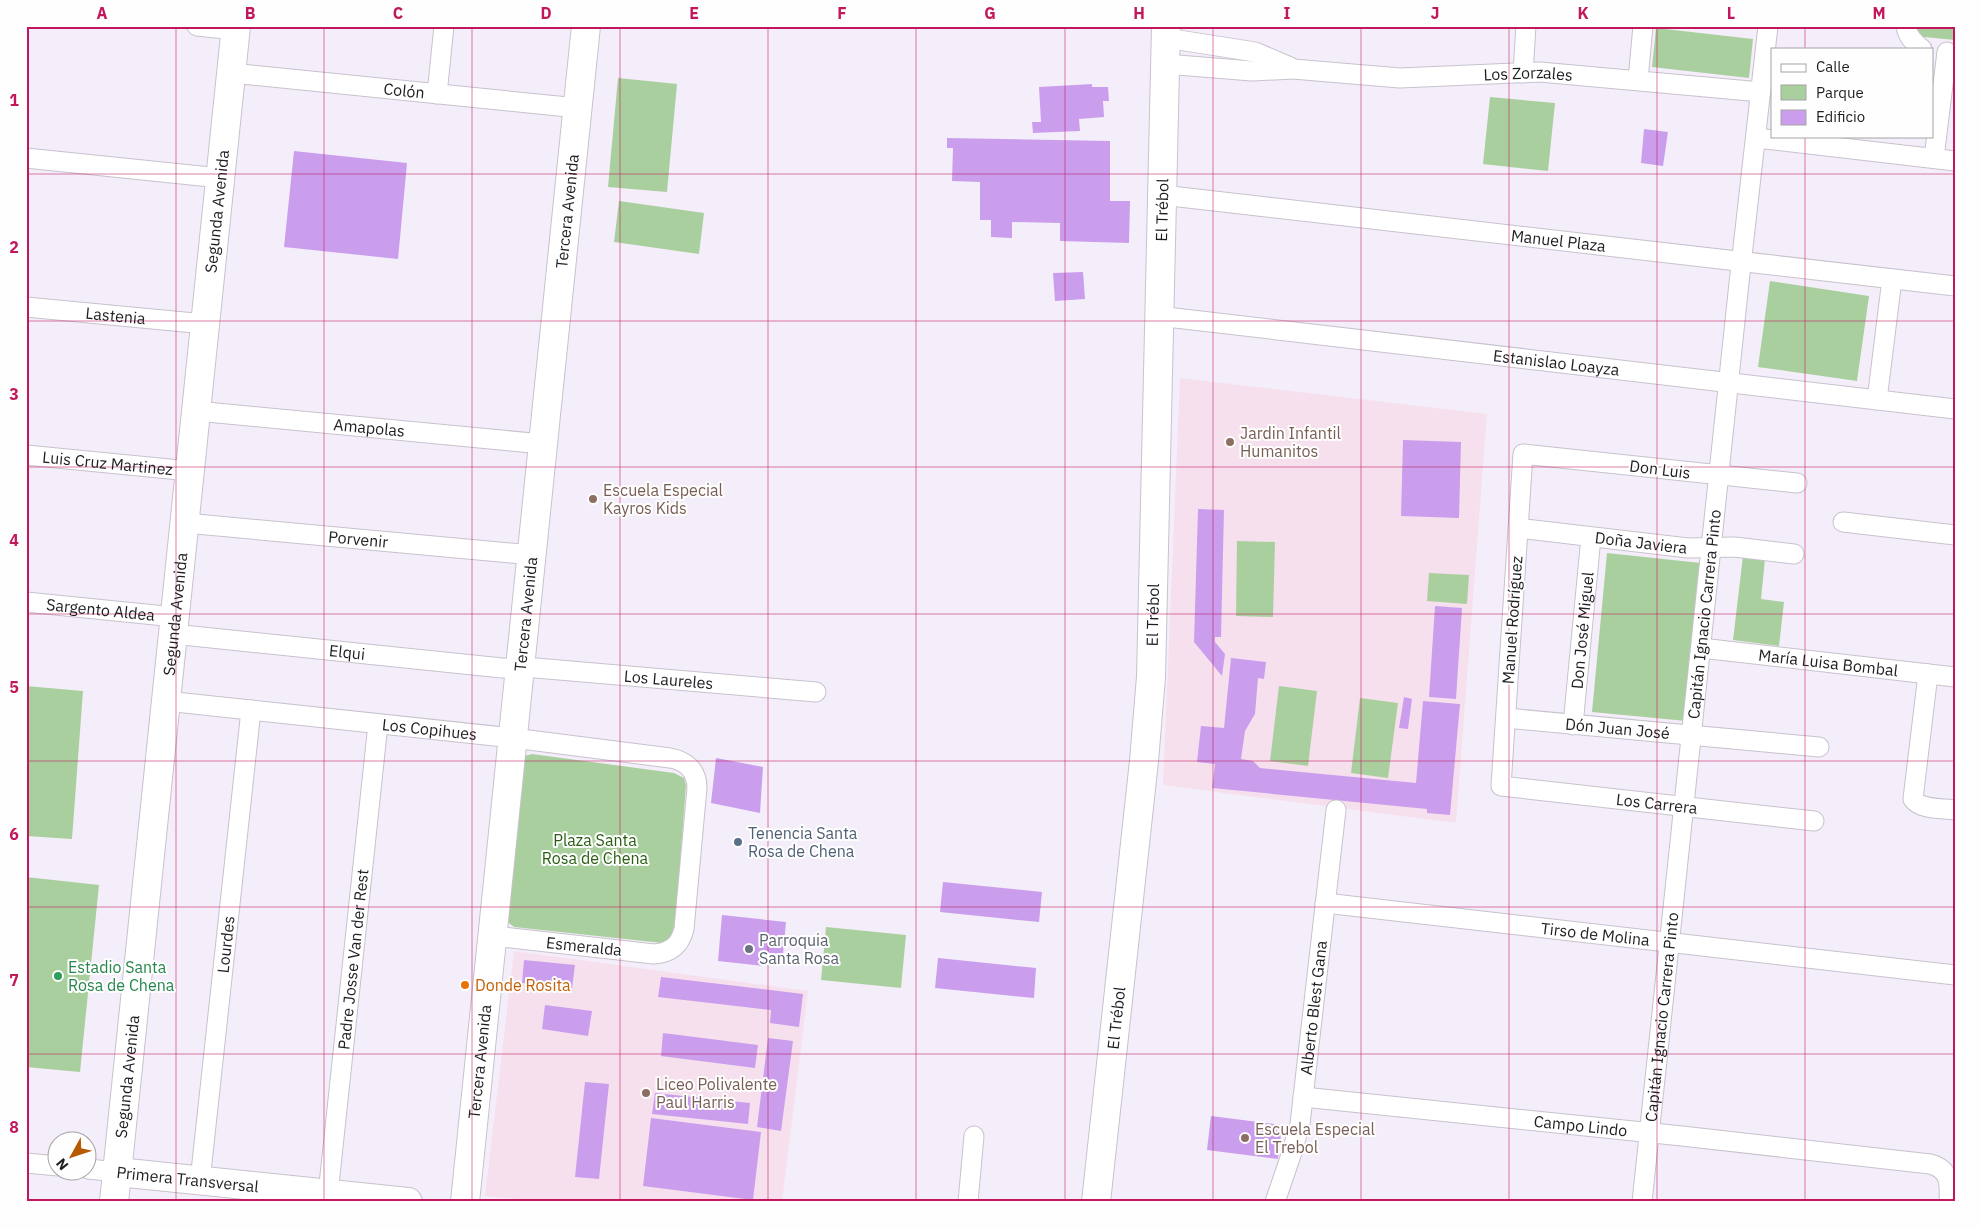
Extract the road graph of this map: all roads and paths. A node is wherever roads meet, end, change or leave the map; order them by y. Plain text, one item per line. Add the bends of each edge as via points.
1 (197, 26) edge
2 (444, 26) edge
3 (586, 26) edge
4 (1526, 26) edge
5 (1643, 26) edge
6 (1768, 26) edge
7 (1906, 26) edge
8 (235, 28) edge
9 (1166, 43) edge
10 (1921, 48) edge
11 (1945, 52) edge
12 (1293, 68) junction
13 (1523, 72) junction
14 (231, 73) junction
15 (1638, 80) junction
16 (1761, 92) junction
17 (437, 94) junction
18 (578, 108) junction
19 (1756, 138) junction
20 (26, 158) edge
21 (1934, 158) junction
22 (1955, 160) edge
23 (220, 178) junction
24 (1162, 195) junction
25 (1742, 262) junction
26 (1892, 279) junction
27 (1955, 286) edge
28 (26, 307) edge
29 (1158, 316) junction
30 (205, 324) junction
31 (1729, 383) junction
32 (1877, 400) junction
33 (1955, 409) edge
34 (196, 411) junction
35 (543, 444) junction
36 (26, 454) edge
37 (1523, 454) joint
38 (190, 471) junction
39 (1719, 476) junction
40 (1797, 484) dead end
41 (1843, 522) dead end
42 (185, 523) junction
43 (1518, 528) junction
44 (1955, 536) edge
45 (1591, 537) junction
46 (1712, 547) junction
47 (1794, 554) dead end
48 (532, 555) junction
49 (26, 602) edge
50 (174, 626) junction
51 (1701, 648) junction
52 (520, 668) junction
53 (1928, 674) junction
54 (1955, 677) edge
55 (816, 692) dead end
56 (166, 701) junction
57 (251, 710) junction
58 (1506, 718) junction
59 (378, 724) junction
60 (1573, 724) junction
61 (1692, 735) junction
62 (513, 738) junction
63 (1819, 747) dead end
64 (1501, 786) joint
65 (1684, 808) junction
66 (1336, 810) dead end
67 (1955, 810) edge
68 (1814, 821) dead end
69 (1325, 903) junction
70 (492, 936) junction
71 (1670, 943) junction
72 (675, 947) joint
73 (1955, 975) edge
74 (1303, 1097) junction
75 (1650, 1133) junction
76 (974, 1136) dead end
77 (26, 1163) edge
78 (48, 1165) edge
79 (98, 1170) edge
80 (118, 1172) junction
81 (200, 1181) junction
82 (328, 1194) junction
83 (114, 1202) edge
84 (408, 1202) edge
85 (465, 1202) edge
86 (968, 1202) edge
87 (1096, 1202) edge
88 (1275, 1202) edge
89 (1642, 1202) edge
90 (1949, 1202) edge

1 - 8 street
2 - 17 street
3 - 18 street, Tercera Avenida
4 - 13 street
5 - 15 street
6 - 16 street, Capitán Ignacio Carrera Pinto
7 - 10 street via 1913,42
8 - 14 street, Segunda Avenida
9 - 12 street, Los Zorzales via 1255,52
9 - 12 street, Los Zorzales via 1252,71
9 - 24 street, El Trébol
11 - 21 street
12 - 13 street, Los Zorzales via 1400,78
13 - 15 street, Los Zorzales
14 - 17 street, Colón
14 - 23 street, Segunda Avenida
15 - 16 street, Los Zorzales
16 - 19 street, Capitán Ignacio Carrera Pinto
17 - 18 street, Colón
18 - 35 street, Tercera Avenida
19 - 21 street
19 - 25 street, Capitán Ignacio Carrera Pinto
20 - 23 street
21 - 22 street
23 - 30 street, Segunda Avenida
24 - 25 street, Manuel Plaza
24 - 29 street, El Trébol
25 - 26 street, Manuel Plaza
25 - 31 street, Capitán Ignacio Carrera Pinto
26 - 27 street, Manuel Plaza
26 - 32 street
28 - 30 street, Lastenia
29 - 31 street, Estanislao Loayza
29 - 87 street, El Trébol via 1151,677
30 - 34 street, Segunda Avenida
31 - 32 street, Estanislao Loayza
31 - 39 street, Capitán Ignacio Carrera Pinto
32 - 33 street, Estanislao Loayza
34 - 35 street, Amapolas
34 - 38 street, Segunda Avenida
35 - 48 street, Tercera Avenida
36 - 38 street, Luis Cruz Martinez
37 - 39 street, Don Luis
37 - 43 street, Manuel Rodríguez
38 - 42 street, Segunda Avenida
39 - 40 street, Don Luis
39 - 46 street, Capitán Ignacio Carrera Pinto
41 - 44 street
42 - 48 street, Porvenir
42 - 50 street, Segunda Avenida
43 - 45 street, Doña Javiera
43 - 58 street, Manuel Rodríguez
45 - 46 street, Doña Javiera via 1688,548
45 - 60 street, Don José Miguel
46 - 47 street, Doña Javiera
46 - 51 street, Capitán Ignacio Carrera Pinto
48 - 52 street, Tercera Avenida
49 - 50 street, Sargento Aldea
50 - 52 street, Elqui
50 - 56 street, Segunda Avenida
51 - 53 street, María Luisa Bombal
51 - 61 street, Capitán Ignacio Carrera Pinto
52 - 55 street, Los Laureles
52 - 62 street, Tercera Avenida
53 - 54 street, María Luisa Bombal
53 - 67 street via 1913,799 1922,806
56 - 57 street, Los Copihues
56 - 80 street, Segunda Avenida
57 - 59 street, Los Copihues
57 - 81 street, Lourdes
58 - 60 street, Dón Juan José
58 - 64 street, Manuel Rodríguez
59 - 62 street, Los Copihues
59 - 82 street, Padre Josse Van der Rest
60 - 61 street, Dón Juan José
61 - 63 street, Dón Juan José
61 - 65 street, Capitán Ignacio Carrera Pinto
62 - 70 street, Tercera Avenida
62 - 72 street, Los Copihues via 670,758 691,767 698,788 684,929
64 - 65 street, Los Carrera
65 - 68 street, Los Carrera
65 - 71 street, Capitán Ignacio Carrera Pinto
66 - 69 street, Alberto Blest Gana
69 - 71 street, Tirso de Molina
69 - 74 street, Alberto Blest Gana
70 - 72 street, Esmeralda via 654,954 669,952
70 - 85 street, Tercera Avenida
71 - 73 street, Tirso de Molina
71 - 75 street, Capitán Ignacio Carrera Pinto
74 - 75 street, Campo Lindo
74 - 88 street, Alberto Blest Gana via 1297,1138
75 - 89 street, Capitán Ignacio Carrera Pinto
75 - 90 street, Campo Lindo via 1930,1164 1947,1176
76 - 86 street
77 - 78 street
79 - 80 street, Primera Transversal
80 - 81 street, Primera Transversal
80 - 83 street, Segunda Avenida
81 - 82 street, Primera Transversal
82 - 84 street, Primera Transversal

